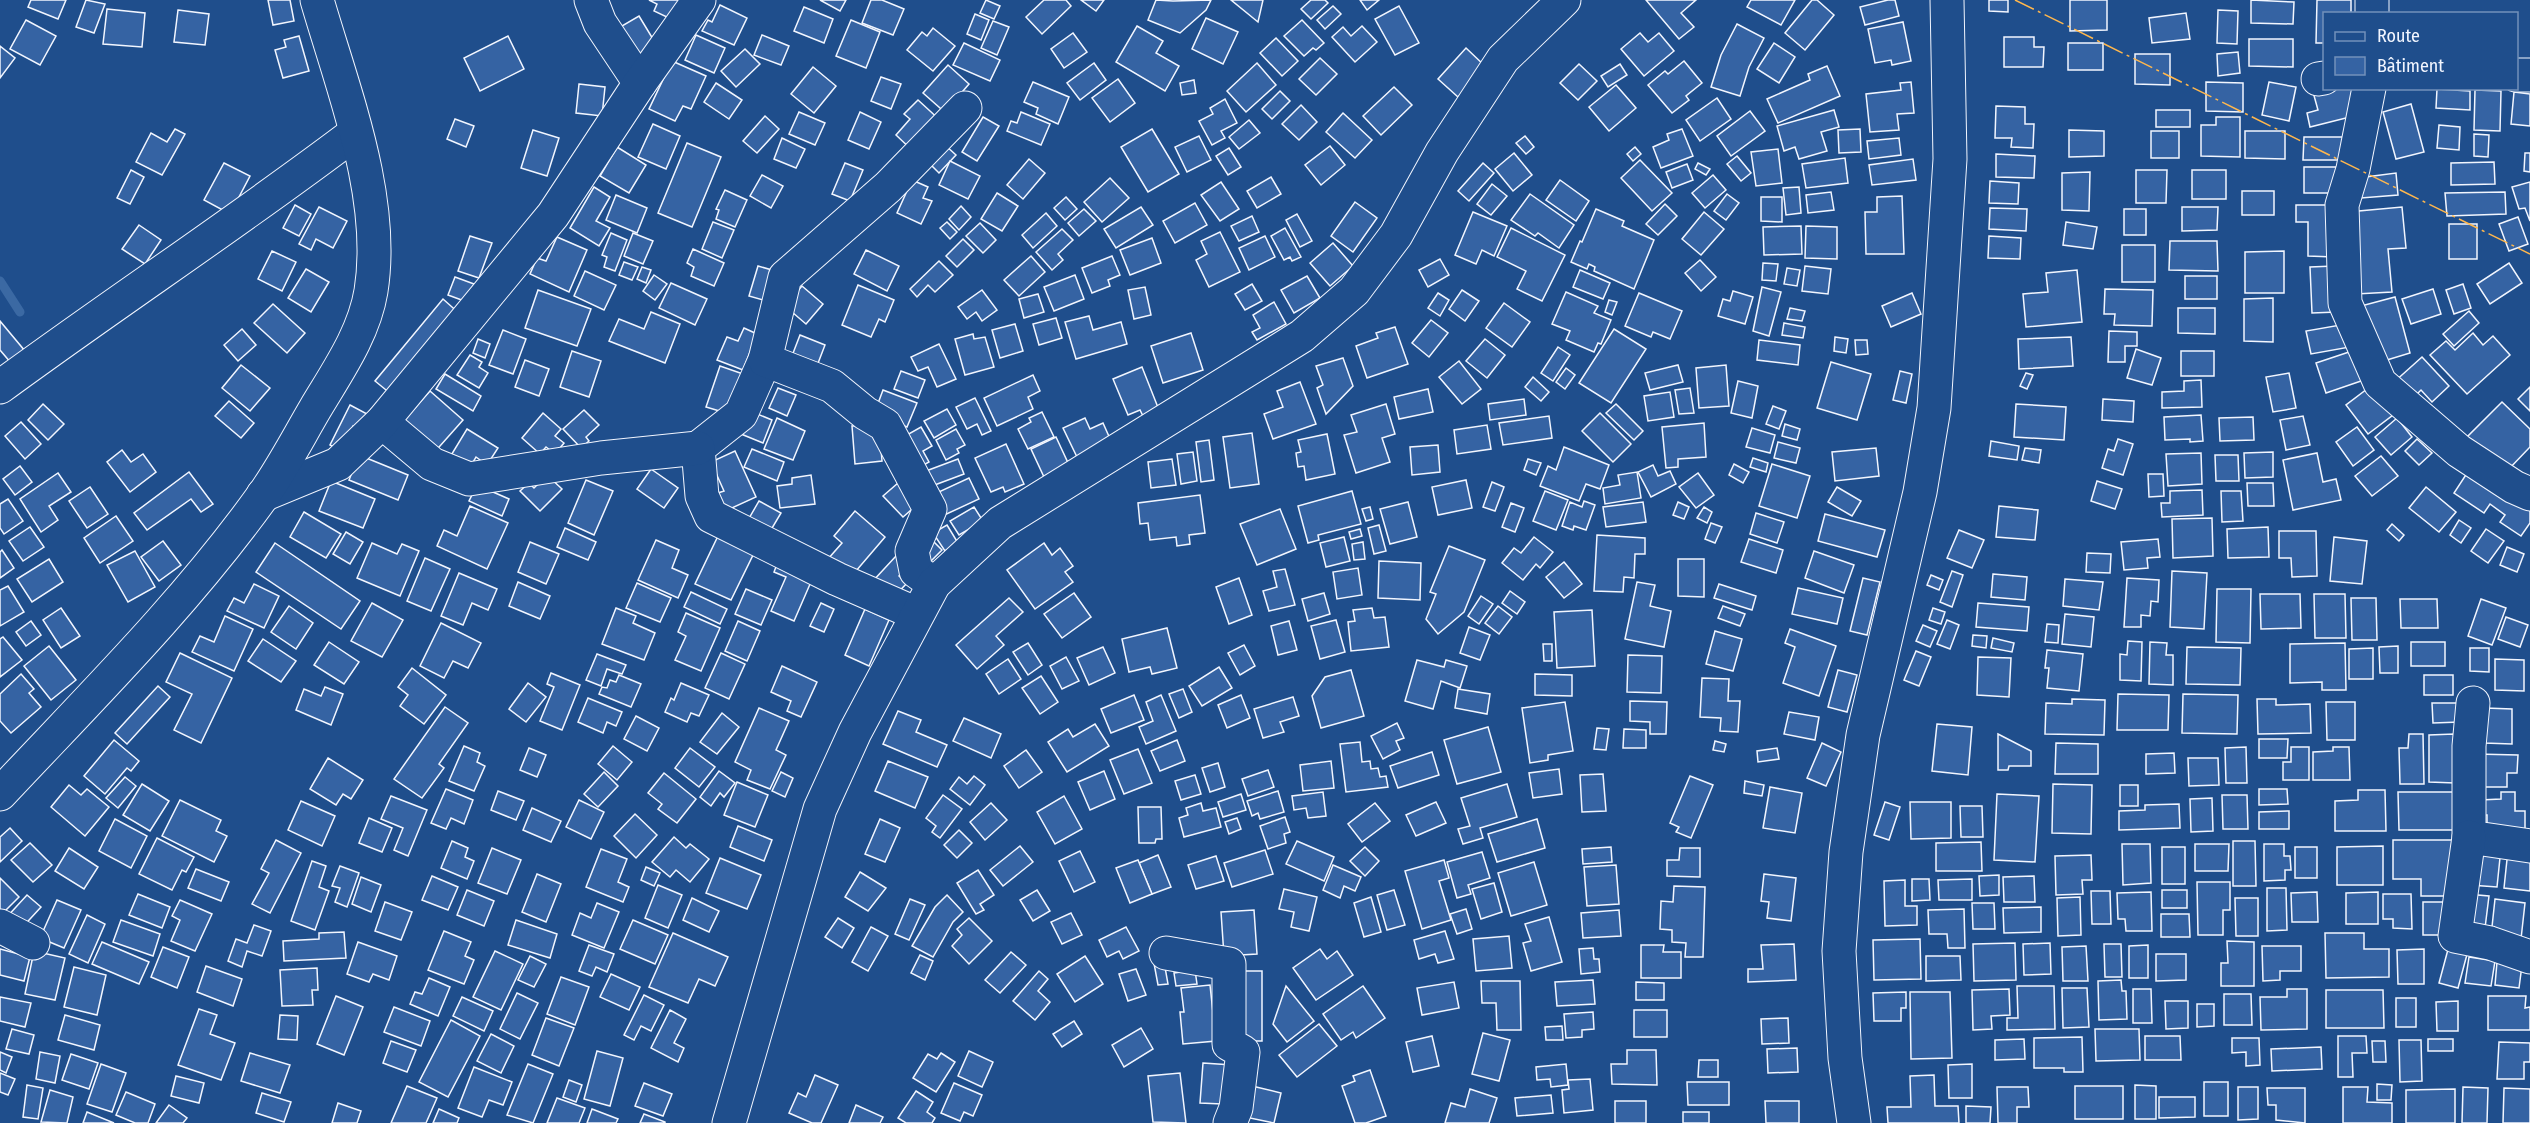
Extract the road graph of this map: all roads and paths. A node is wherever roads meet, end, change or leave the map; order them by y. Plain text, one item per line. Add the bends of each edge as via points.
1 (316, 0) edge
2 (591, 0) edge
3 (699, 0) edge
4 (1564, 0) edge
5 (1947, 0) edge
6 (639, 83) junction
7 (2369, 90) edge
8 (965, 108) dead end
9 (355, 133) junction
10 (765, 360) junction
11 (0, 387) edge
12 (382, 422) junction
13 (698, 448) junction
14 (2530, 494) edge
15 (263, 495) junction
16 (934, 584) junction
17 (917, 614) junction
18 (2473, 703) dead end
19 (0, 794) edge
20 (2469, 837) junction
21 (2530, 846) edge
22 (0, 926) edge
23 (33, 943) dead end
24 (1166, 952) dead end
25 (2530, 957) edge
26 (729, 1123) edge
27 (1230, 1123) edge
28 (1854, 1123) edge

1 - 9 street
2 - 6 street via 600,23
3 - 6 street
4 - 16 street via 1503,59 1442,152 1396,235 1354,291 1302,336 1000,523
5 - 28 street via 1950,159 1934,408 1920,492 1863,735 1846,852 1839,951 1845,1058
6 - 12 street via 553,215
7 - 14 street via 2354,169 2342,205 2345,303 2380,383 2459,451
8 - 10 street via 888,187 785,277
9 - 11 street
9 - 15 street via 370,202 374,244 371,291 361,329
10 - 13 street via 741,414
10 - 16 street via 832,386 885,425 930,509 912,551 916,570
12 - 13 street via 432,464 469,479 601,458
12 - 15 street via 338,464
13 - 17 street via 702,496 711,516
15 - 19 street via 132,653
16 - 17 street
17 - 26 street via 820,809
18 - 20 street
20 - 21 street
20 - 25 street via 2455,936
22 - 23 street
24 - 27 street via 1229,964 1229,1044 1243,1052 1236,1108

